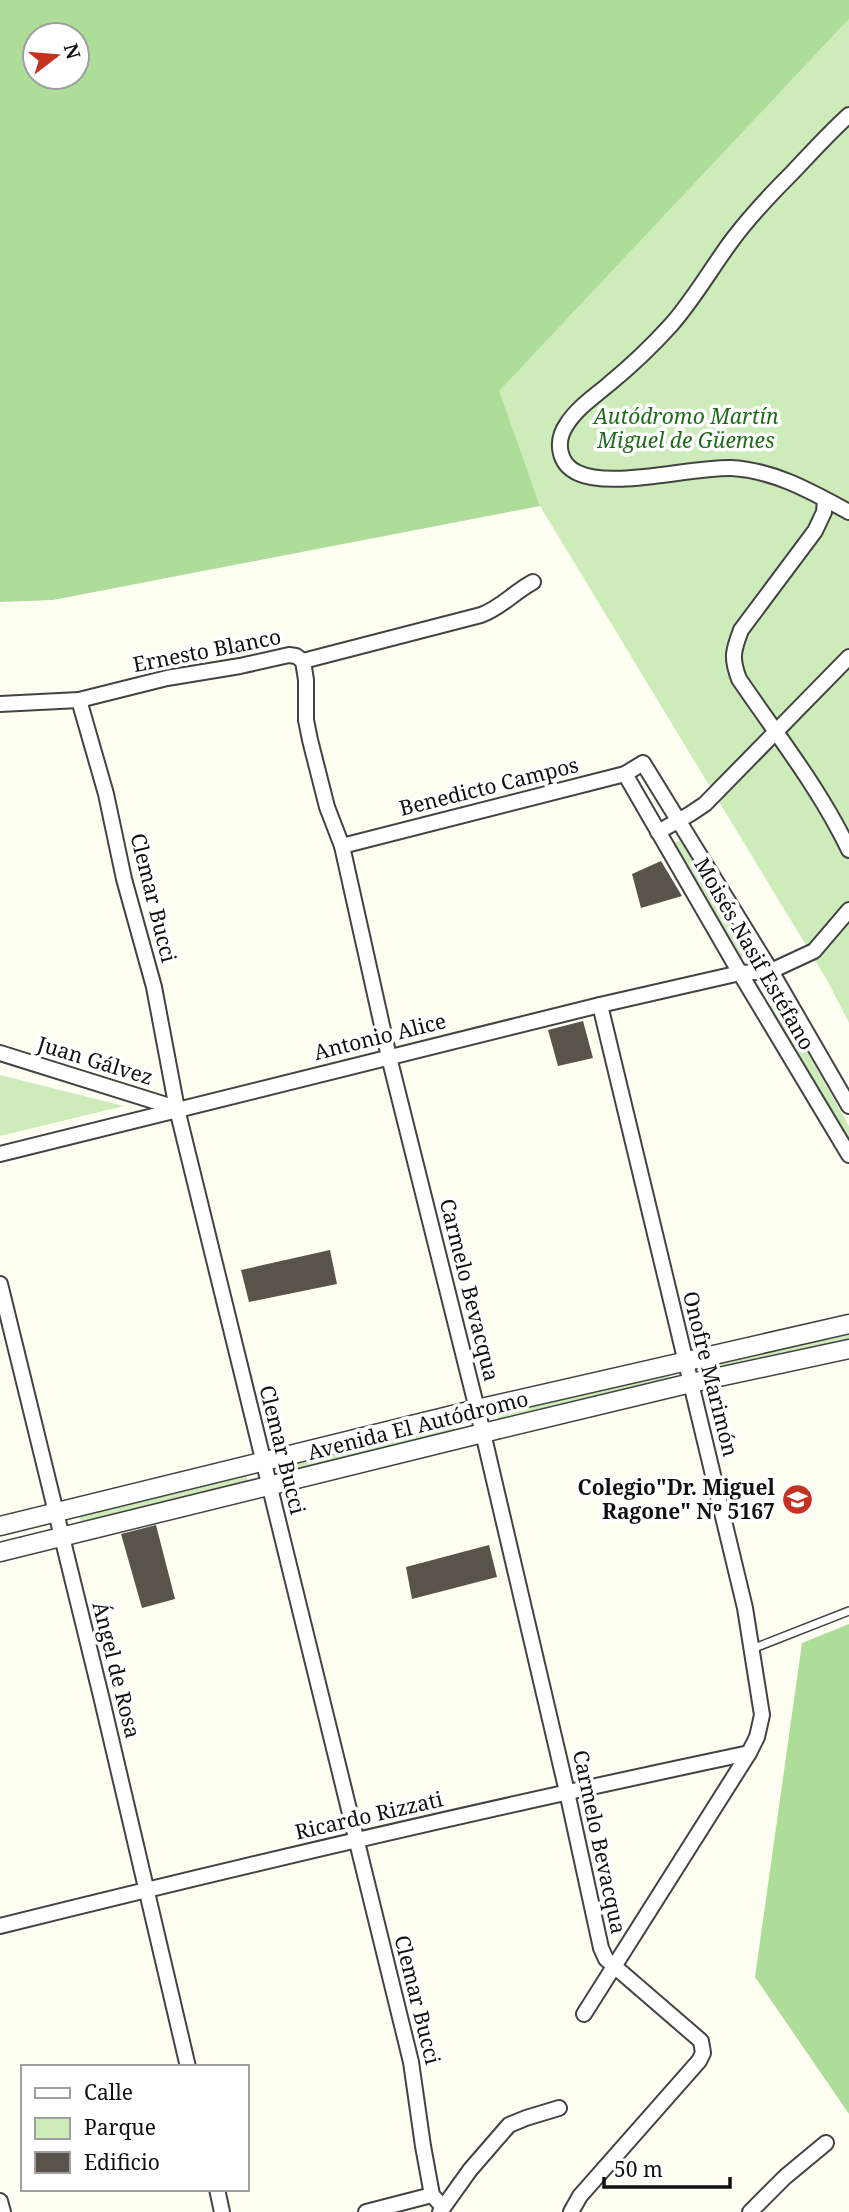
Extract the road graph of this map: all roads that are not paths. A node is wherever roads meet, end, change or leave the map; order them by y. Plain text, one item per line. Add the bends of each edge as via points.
1 (849, 115) edge
2 (825, 500) junction
3 (849, 512) edge
4 (533, 582) dead end
5 (849, 657) edge
6 (303, 661) junction
7 (79, 700) junction
8 (0, 705) edge
9 (776, 733) junction
10 (643, 763) joint
11 (625, 774) junction
12 (678, 821) junction
13 (658, 831) junction
14 (342, 846) junction
15 (849, 850) edge
16 (849, 910) edge
17 (771, 971) junction
18 (740, 973) junction
19 (600, 1005) junction
20 (0, 1053) edge
21 (389, 1057) junction
22 (849, 1106) edge
23 (177, 1109) junction
24 (0, 1154) edge
25 (849, 1155) edge
26 (0, 1284) edge
27 (849, 1324) edge
28 (849, 1349) edge
29 (685, 1360) junction
30 (691, 1383) junction
31 (477, 1409) junction
32 (483, 1433) junction
33 (264, 1462) junction
34 (269, 1486) junction
35 (55, 1511) junction
36 (0, 1526) edge
37 (62, 1537) junction
38 (0, 1552) edge
39 (849, 1611) edge
40 (752, 1649) junction
41 (749, 1753) junction
42 (567, 1792) junction
43 (358, 1840) junction
44 (147, 1889) junction
45 (0, 1926) edge
46 (615, 1966) junction
47 (584, 2014) dead end
48 (188, 2065) edge
49 (559, 2108) dead end
50 (826, 2143) dead end
51 (217, 2191) edge
52 (432, 2195) junction
53 (0, 2201) edge
54 (442, 2210) edge
55 (3, 2212) edge
56 (222, 2212) edge
57 (366, 2212) edge
58 (571, 2212) edge
59 (750, 2212) edge

1 - 2 street via 758,209 665,331 566,424 559,445 566,466 591,477 728,468 792,483
2 - 3 street
2 - 9 street via 815,531 748,618 734,648 739,679
4 - 6 street, Ernesto Blanco via 481,615
5 - 9 street
6 - 7 street, Ernesto Blanco via 289,655
6 - 14 street, Carmelo Bevacqua via 310,740
7 - 8 street, Ernesto Blanco
7 - 23 street, Clemar Bucci via 154,987
9 - 12 street via 705,804
9 - 15 street via 817,791
10 - 11 street, Benedicto Campos
10 - 12 street, Moisés Nasif Estéfano
11 - 13 street, Moisés Nasif Estéfano
11 - 14 street, Benedicto Campos
12 - 13 street
12 - 17 street, Moisés Nasif Estéfano
13 - 18 street, Moisés Nasif Estéfano
14 - 21 street, Carmelo Bevacqua
16 - 17 street via 814,951
17 - 18 street, Antonio Alice
17 - 22 street, Moisés Nasif Estéfano
18 - 19 street, Antonio Alice
18 - 25 street, Moisés Nasif Estéfano
19 - 21 street, Antonio Alice
19 - 29 street, Onofre Marimón
20 - 23 street, Juan Gálvez
21 - 23 street, Antonio Alice
21 - 31 street, Carmelo Bevacqua
23 - 24 street, Antonio Alice
23 - 33 street, Clemar Bucci
26 - 35 street, Ángel de Rosa
27 - 29 street, Avenida El Autódromo
28 - 30 street, Avenida El Autódromo
29 - 30 street, Onofre Marimón
29 - 31 street, Avenida El Autódromo
30 - 32 street, Avenida El Autódromo
30 - 40 street, Onofre Marimón
31 - 32 street, Carmelo Bevacqua
31 - 33 street, Avenida El Autódromo
32 - 34 street, Avenida El Autódromo
32 - 42 street, Carmelo Bevacqua
33 - 34 street, Clemar Bucci
33 - 35 street, Avenida El Autódromo
34 - 37 street, Avenida El Autódromo
34 - 43 street, Clemar Bucci
35 - 36 street, Avenida El Autódromo
35 - 37 street, Ángel de Rosa
37 - 38 street, Avenida El Autódromo
37 - 44 street, Ángel de Rosa
39 - 40 lane
40 - 41 street, Onofre Marimón via 762,1715
41 - 42 street, Ricardo Rizzati
41 - 46 street, Onofre Marimón
42 - 43 street, Ricardo Rizzati
42 - 46 street, Carmelo Bevacqua via 601,1948
43 - 44 street, Ricardo Rizzati
43 - 52 street, Clemar Bucci via 411,2062
44 - 45 street, Ricardo Rizzati
44 - 48 street, Ángel de Rosa
46 - 47 street, Onofre Marimón
46 - 58 street via 695,2034 703,2053
49 - 54 street via 509,2125
50 - 59 street
51 - 56 street
52 - 54 street
52 - 57 street
53 - 55 street

